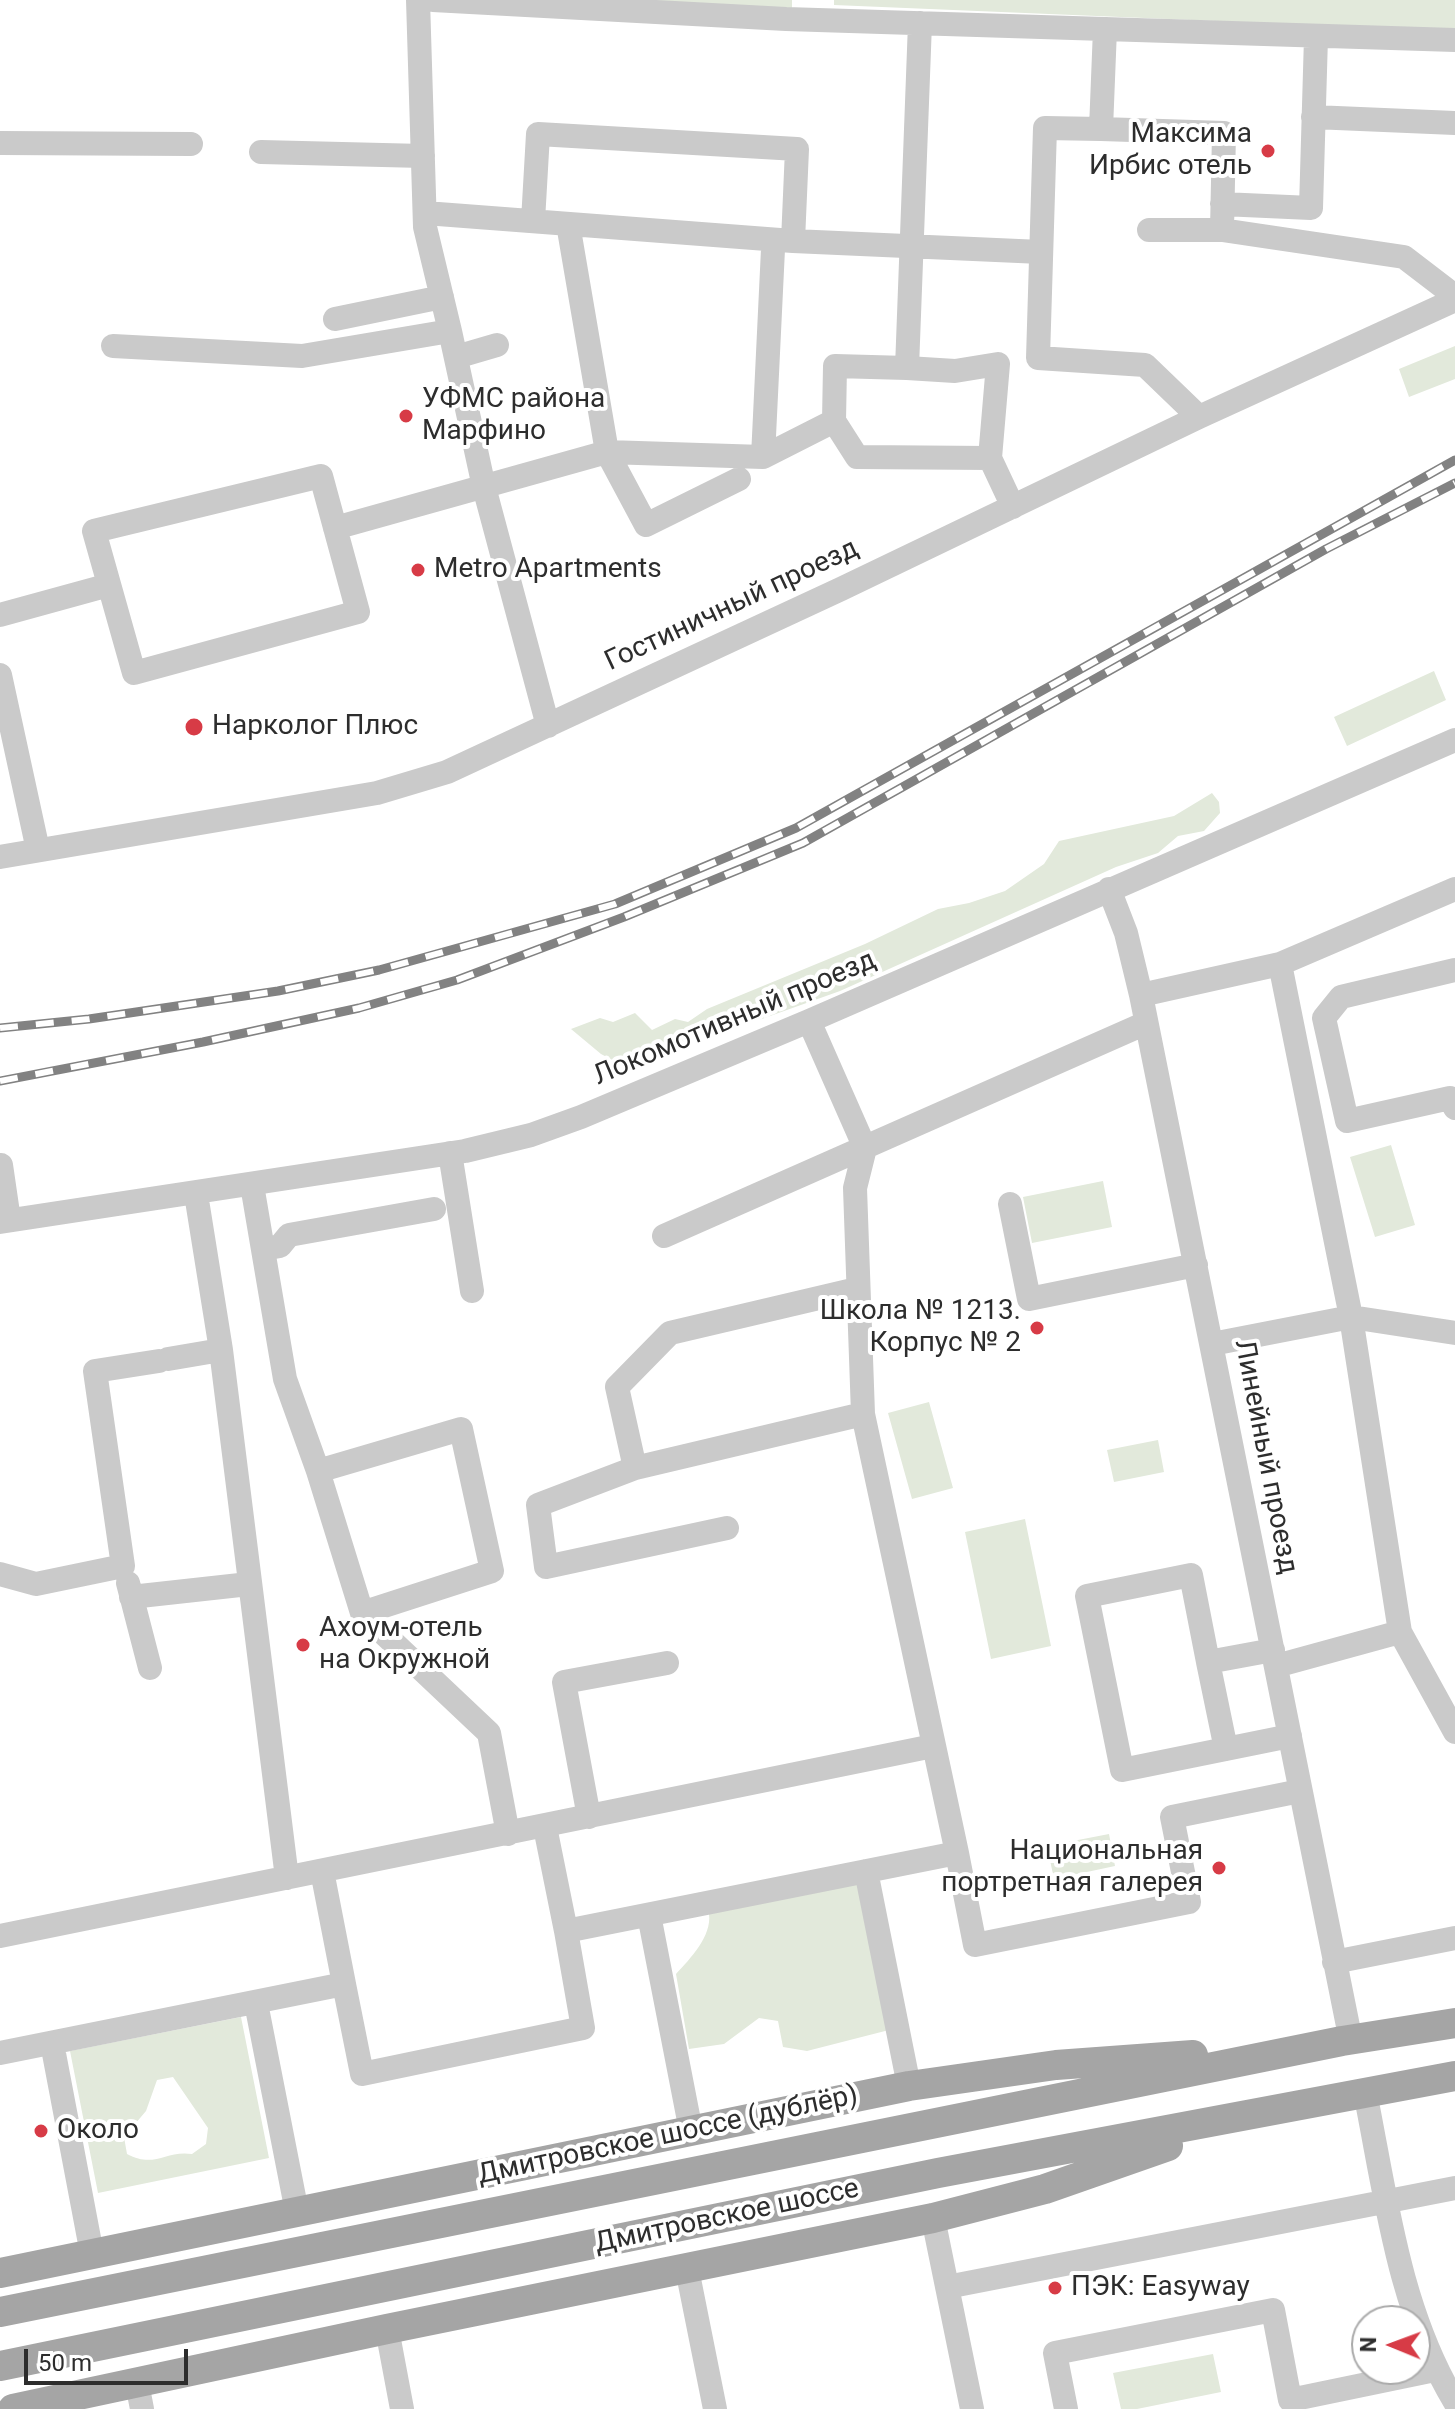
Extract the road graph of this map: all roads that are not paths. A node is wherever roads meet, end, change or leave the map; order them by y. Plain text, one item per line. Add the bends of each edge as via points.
1 (418, 0) edge
2 (433, 0) edge
3 (505, 1) edge
4 (807, 10) edge
5 (920, 23) junction
6 (1105, 29) junction
7 (1316, 37) junction
8 (1455, 40) edge
9 (1313, 117) junction
10 (1455, 123) edge
11 (1101, 129) junction
12 (0, 143) edge
13 (191, 144) dead end
14 (261, 152) dead end
15 (423, 156) junction
16 (1222, 204) junction
17 (425, 213) junction
18 (533, 221) junction
19 (568, 224) junction
20 (1149, 230) dead end
21 (1222, 230) junction
22 (783, 245) junction
23 (912, 247) junction
24 (1041, 252) junction
25 (442, 297) junction
26 (1455, 298) edge
27 (335, 319) dead end
28 (450, 331) junction
29 (497, 345) dead end
30 (113, 346) dead end
31 (456, 357) junction
32 (907, 368) junction
33 (1199, 417) junction
34 (834, 421) junction
35 (607, 452) junction
36 (763, 457) junction
37 (990, 458) junction
38 (739, 479) dead end
39 (484, 487) junction
40 (1013, 507) junction
41 (335, 528) junction
42 (109, 585) junction
43 (0, 615) edge
44 (0, 675) edge
45 (548, 726) junction
46 (1452, 749) edge
47 (38, 850) junction
48 (0, 857) edge
49 (1109, 889) junction
50 (1455, 889) edge
51 (1280, 964) junction
52 (1455, 970) edge
53 (1141, 995) junction
54 (809, 1021) junction
55 (1146, 1023) junction
56 (1455, 1108) edge
57 (865, 1148) junction
58 (450, 1153) junction
59 (1, 1165) edge
60 (252, 1185) junction
61 (196, 1194) junction
62 (1010, 1204) dead end
63 (434, 1209) dead end
64 (4, 1221) edge
65 (664, 1236) dead end
66 (263, 1249) junction
67 (1196, 1265) junction
68 (857, 1289) junction
69 (472, 1291) dead end
70 (1351, 1317) junction
71 (1455, 1333) edge
72 (1212, 1344) junction
73 (221, 1350) junction
74 (863, 1414) junction
75 (635, 1468) junction
76 (318, 1471) junction
77 (727, 1528) dead end
78 (123, 1566) junction
79 (0, 1574) edge
80 (249, 1584) junction
81 (131, 1597) junction
82 (362, 1613) junction
83 (1400, 1632) junction
84 (1275, 1658) junction
85 (1208, 1662) junction
86 (667, 1663) dead end
87 (150, 1668) dead end
88 (1455, 1732) edge
89 (1290, 1736) junction
90 (933, 1746) junction
91 (1226, 1749) junction
92 (1300, 1791) junction
93 (589, 1817) junction
94 (545, 1827) junction
95 (508, 1834) junction
96 (957, 1853) junction
97 (322, 1871) junction
98 (866, 1871) junction
99 (287, 1878) junction
100 (649, 1915) junction
101 (566, 1931) junction
102 (0, 1936) edge
103 (1455, 1938) edge
104 (1334, 1962) junction
105 (344, 1984) junction
106 (256, 2003) junction
107 (1455, 2023) edge
108 (1347, 2041) junction
109 (52, 2043) junction
110 (0, 2053) edge
111 (1455, 2076) edge
112 (909, 2086) junction
113 (1365, 2092) junction
114 (1261, 2114) junction
115 (691, 2131) junction
116 (1455, 2188) edge
117 (1387, 2202) junction
118 (297, 2212) junction
119 (933, 2218) junction
120 (92, 2254) junction
121 (687, 2269) junction
122 (0, 2273) edge
123 (947, 2287) junction
124 (0, 2312) edge
125 (387, 2329) junction
126 (0, 2366) edge
127 (1435, 2370) junction
128 (139, 2396) edge
129 (1455, 2402) edge
130 (13, 2409) edge
131 (402, 2409) edge
132 (715, 2409) edge
133 (972, 2409) edge
134 (1066, 2409) edge

1 - 15 street
2 - 3 street
3 - 4 street
4 - 5 street
5 - 6 street
5 - 23 street
6 - 7 street
6 - 11 street
7 - 8 street
7 - 9 street
9 - 10 street
9 - 16 street via 1311,208
11 - 16 street via 1224,133
11 - 24 street via 1045,128
12 - 13 street
14 - 15 street
15 - 17 street
16 - 21 street
17 - 18 street
17 - 25 street
18 - 19 street
18 - 22 street via 538,134 797,149
19 - 22 street
19 - 35 street
20 - 21 street
21 - 26 street via 1404,257
22 - 23 street
22 - 36 street
23 - 24 street
23 - 32 street
24 - 33 street via 1038,358 1145,365
25 - 27 street
25 - 28 street
26 - 33 street, Гостиничный проезд
28 - 30 street via 302,356
28 - 31 street
29 - 31 street
31 - 39 street
32 - 34 street via 835,366
32 - 37 street via 955,371 998,364
33 - 40 street, Гостиничный проезд
34 - 36 street
34 - 37 street via 857,457
35 - 36 street
35 - 38 street via 646,525
35 - 39 street
37 - 40 street
39 - 41 street
39 - 45 street
40 - 45 street, Гостиничный проезд
41 - 42 street via 321,476 94,531
41 - 42 street via 358,612 134,673
42 - 43 street
44 - 47 street
45 - 47 street, Гостиничный проезд via 447,772 377,793
46 - 49 street, Локомотивный проезд
47 - 48 street, Гостиничный проезд
49 - 53 street, Линейный проезд
49 - 54 street, Локомотивный проезд
50 - 51 street
51 - 53 street
51 - 70 street
52 - 56 street via 1341,997 1324,1018 1347,1121 1450,1098
53 - 55 street, Линейный проезд
54 - 57 street
54 - 58 street, Локомотивный проезд via 581,1117
55 - 57 street
55 - 67 street, Линейный проезд
57 - 65 street
57 - 68 street via 855,1188
58 - 60 street, Локомотивный проезд
58 - 69 street
59 - 64 street
60 - 61 street, Локомотивный проезд
60 - 66 street
61 - 64 street, Локомотивный проезд
61 - 73 street
62 - 67 street via 1029,1299
63 - 66 street via 289,1235 280,1246
66 - 76 street via 285,1379
67 - 72 street, Линейный проезд
68 - 74 street
68 - 75 street via 670,1333 617,1387
70 - 71 street
70 - 72 street
70 - 83 street
72 - 84 street, Линейный проезд
73 - 78 street via 95,1371
73 - 80 street
74 - 75 street
74 - 90 street
75 - 77 street via 538,1505 546,1567
76 - 82 street
76 - 82 street via 461,1429 492,1571
78 - 79 street via 36,1584
78 - 81 street
80 - 81 street
80 - 99 street
81 - 87 street
82 - 95 street via 489,1733
83 - 84 street
83 - 88 street
84 - 85 street
84 - 89 street, Линейный проезд
85 - 91 street
85 - 91 street via 1191,1575 1087,1596 1122,1770
86 - 93 street via 564,1682
89 - 91 street
89 - 92 street, Линейный проезд
90 - 93 street
90 - 96 street
92 - 96 street via 1172,1817 1189,1902 975,1945
92 - 104 street, Линейный проезд
93 - 94 street
94 - 95 street
94 - 101 street
95 - 97 street
96 - 98 street
97 - 99 street
97 - 105 street
98 - 100 street
98 - 112 street
99 - 102 street
100 - 101 street
100 - 115 street
101 - 105 street via 583,2028 362,2074
103 - 104 street
104 - 108 street, Линейный проезд
105 - 106 street
106 - 109 street
106 - 118 street
107 - 108 main road, Дмитровское шоссе
108 - 112 main road, Дмитровское шоссе (дублёр) via 1056,2065
108 - 124 main road, Дмитровское шоссе
109 - 110 street
109 - 120 street
111 - 113 main road, Дмитровское шоссе
112 - 115 main road, Дмитровское шоссе (дублёр)
113 - 114 main road, Дмитровское шоссе
113 - 117 street
114 - 119 main road via 1045,2189
114 - 126 main road, Дмитровское шоссе via 938,2173
115 - 118 main road, Дмитровское шоссе (дублёр)
116 - 117 street
117 - 123 street
117 - 127 street via 1406,2288
118 - 120 main road, Дмитровское шоссе (дублёр)
119 - 121 main road
119 - 123 street
120 - 122 main road, Дмитровское шоссе (дублёр)
121 - 125 main road
121 - 132 street
123 - 133 street
125 - 128 main road
125 - 131 street
127 - 129 street
127 - 134 street via 1290,2400 1273,2310 1055,2353
128 - 130 main road

